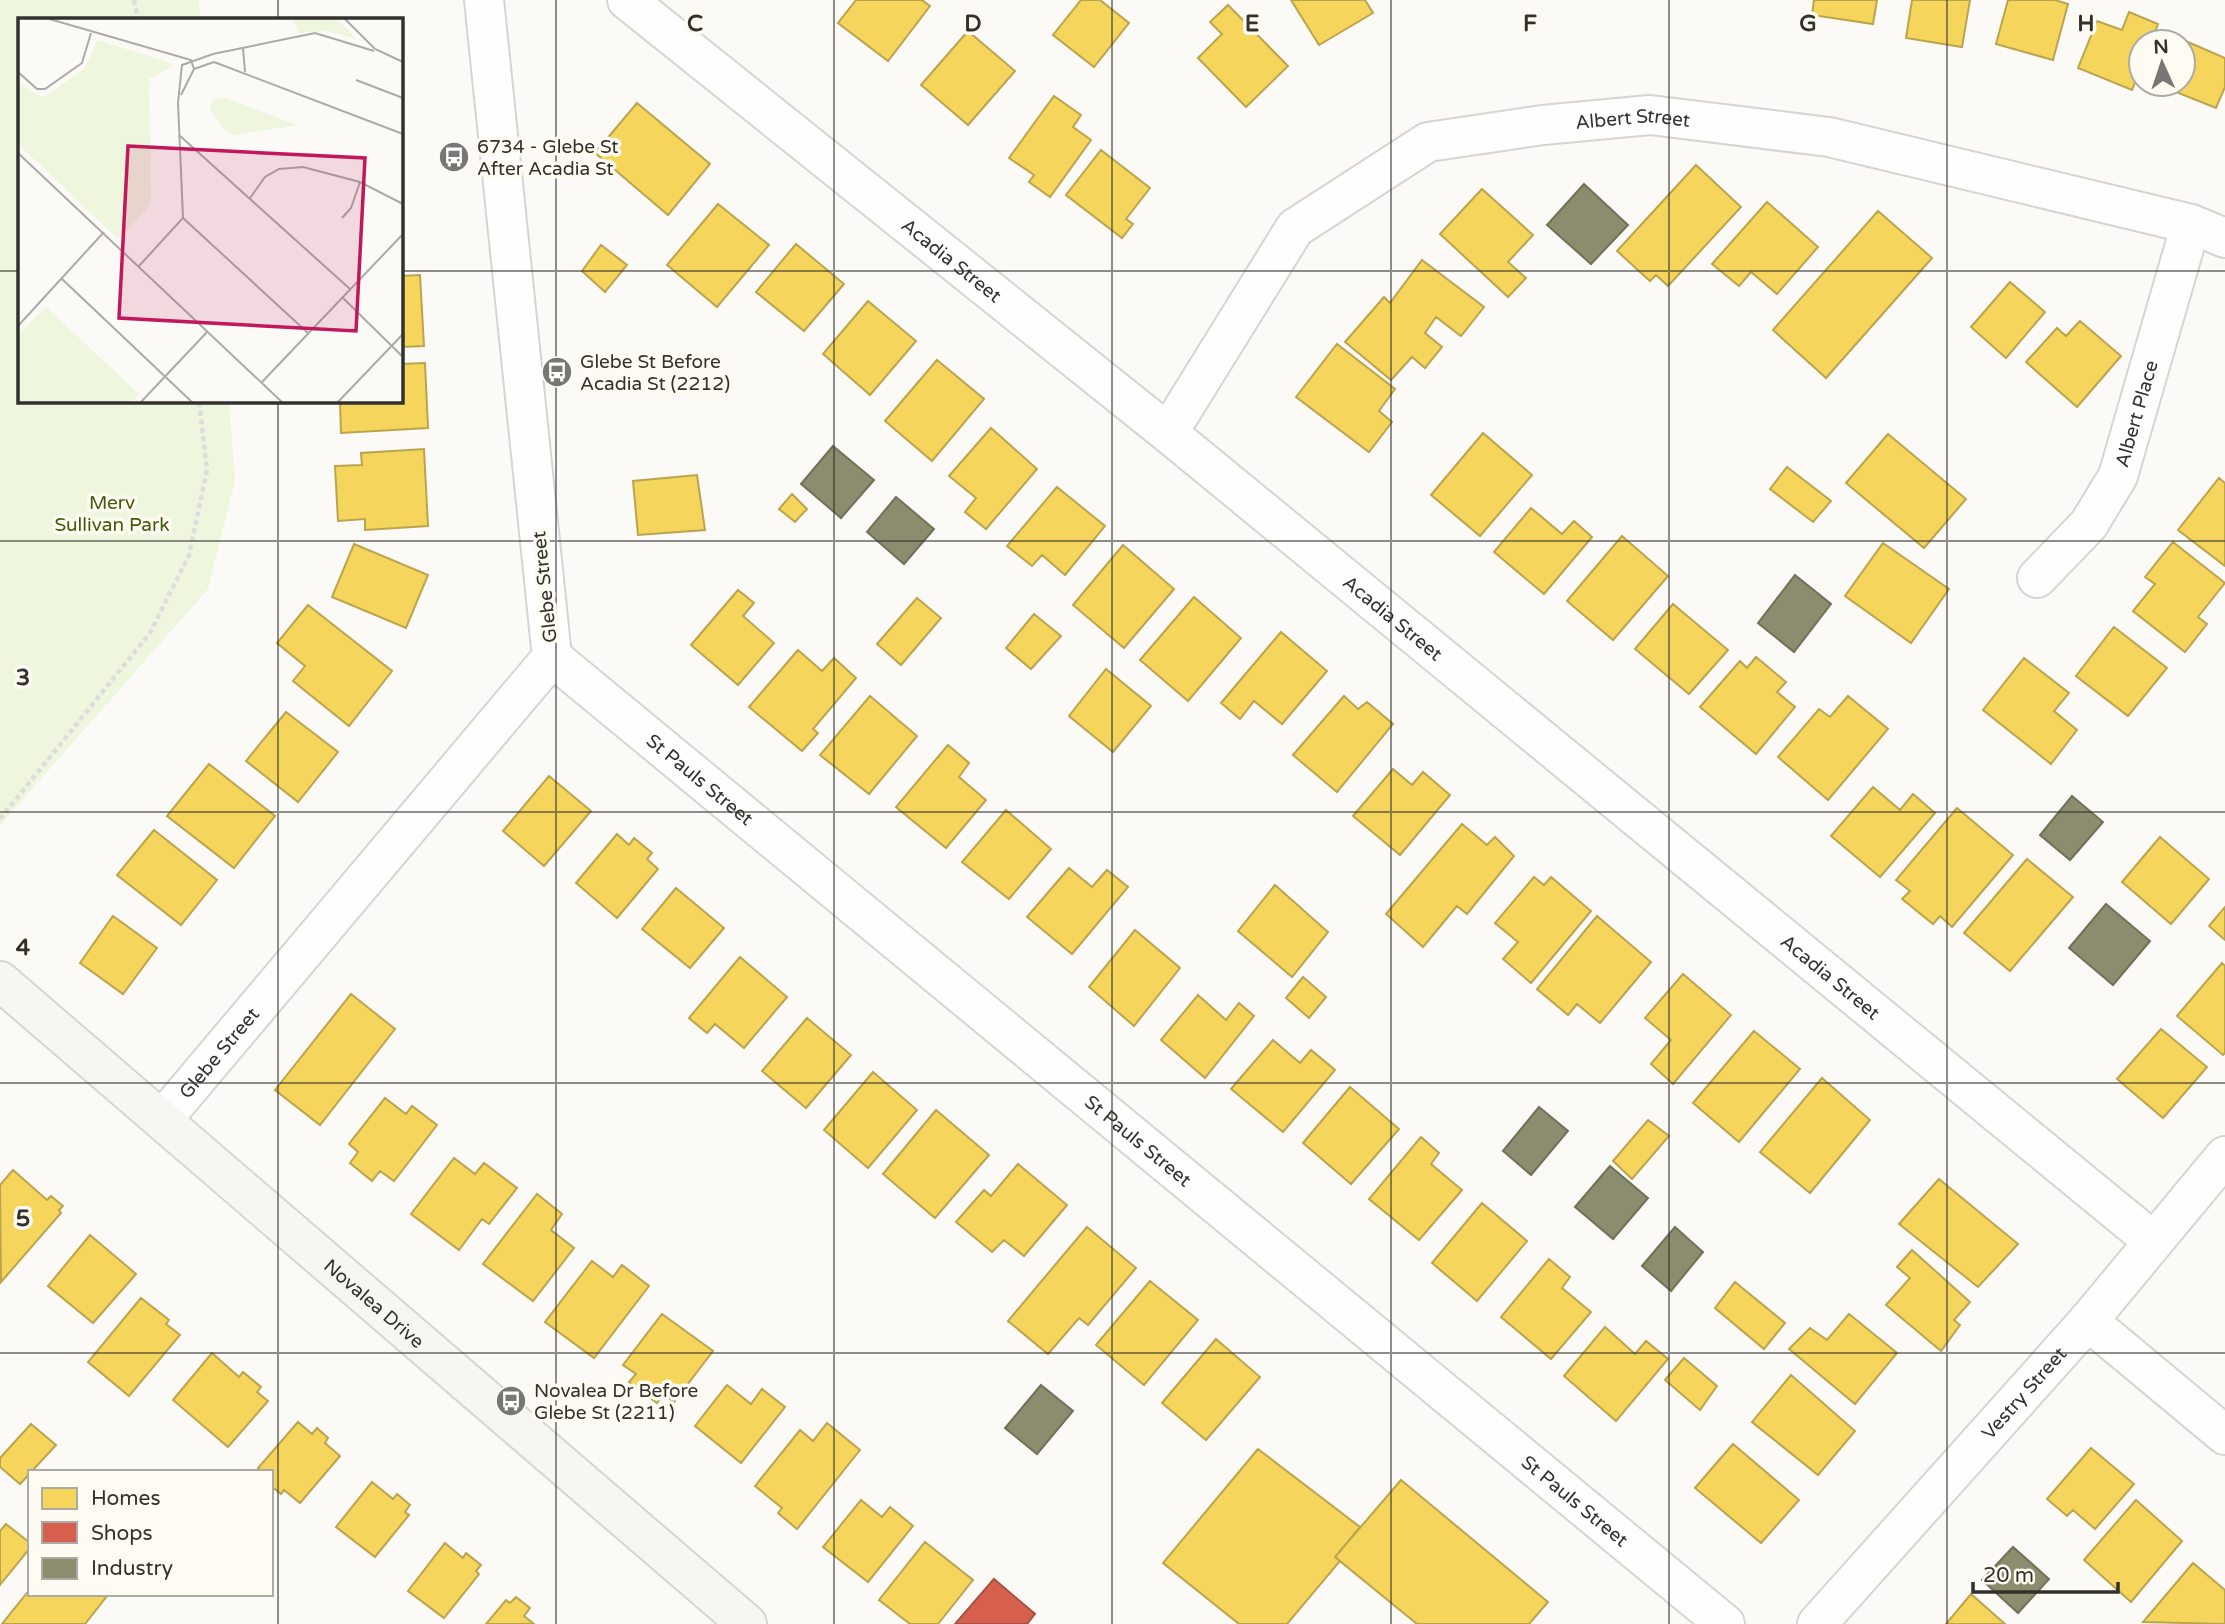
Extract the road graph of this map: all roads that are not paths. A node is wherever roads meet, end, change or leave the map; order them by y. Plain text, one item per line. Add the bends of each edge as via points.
1 (484, 0) edge
2 (626, 0) edge
3 (2208, 231) edge
4 (1168, 433) junction
5 (2037, 578) dead end
6 (552, 657) junction
7 (0, 981) edge
8 (162, 1119) junction
9 (2225, 1156) edge
10 (2153, 1241) junction
11 (2088, 1321) junction
12 (2225, 1435) edge
13 (747, 1624) edge
14 (1725, 1624) edge
15 (1817, 1624) edge

1 - 6 street, Glebe Street
2 - 4 street, Acadia Street
3 - 4 street, Albert Street via 1829,137 1650,115 1428,142 1295,228
3 - 5 street, Albert Place via 2118,476 2089,524
4 - 10 street, Acadia Street
6 - 8 street, Glebe Street
6 - 14 street, St Pauls Street
7 - 8 street, Novalea Drive
8 - 13 street, Novalea Drive
9 - 10 street, Vestry Street
10 - 11 street, Vestry Street
11 - 12 street
11 - 15 street, Vestry Street

